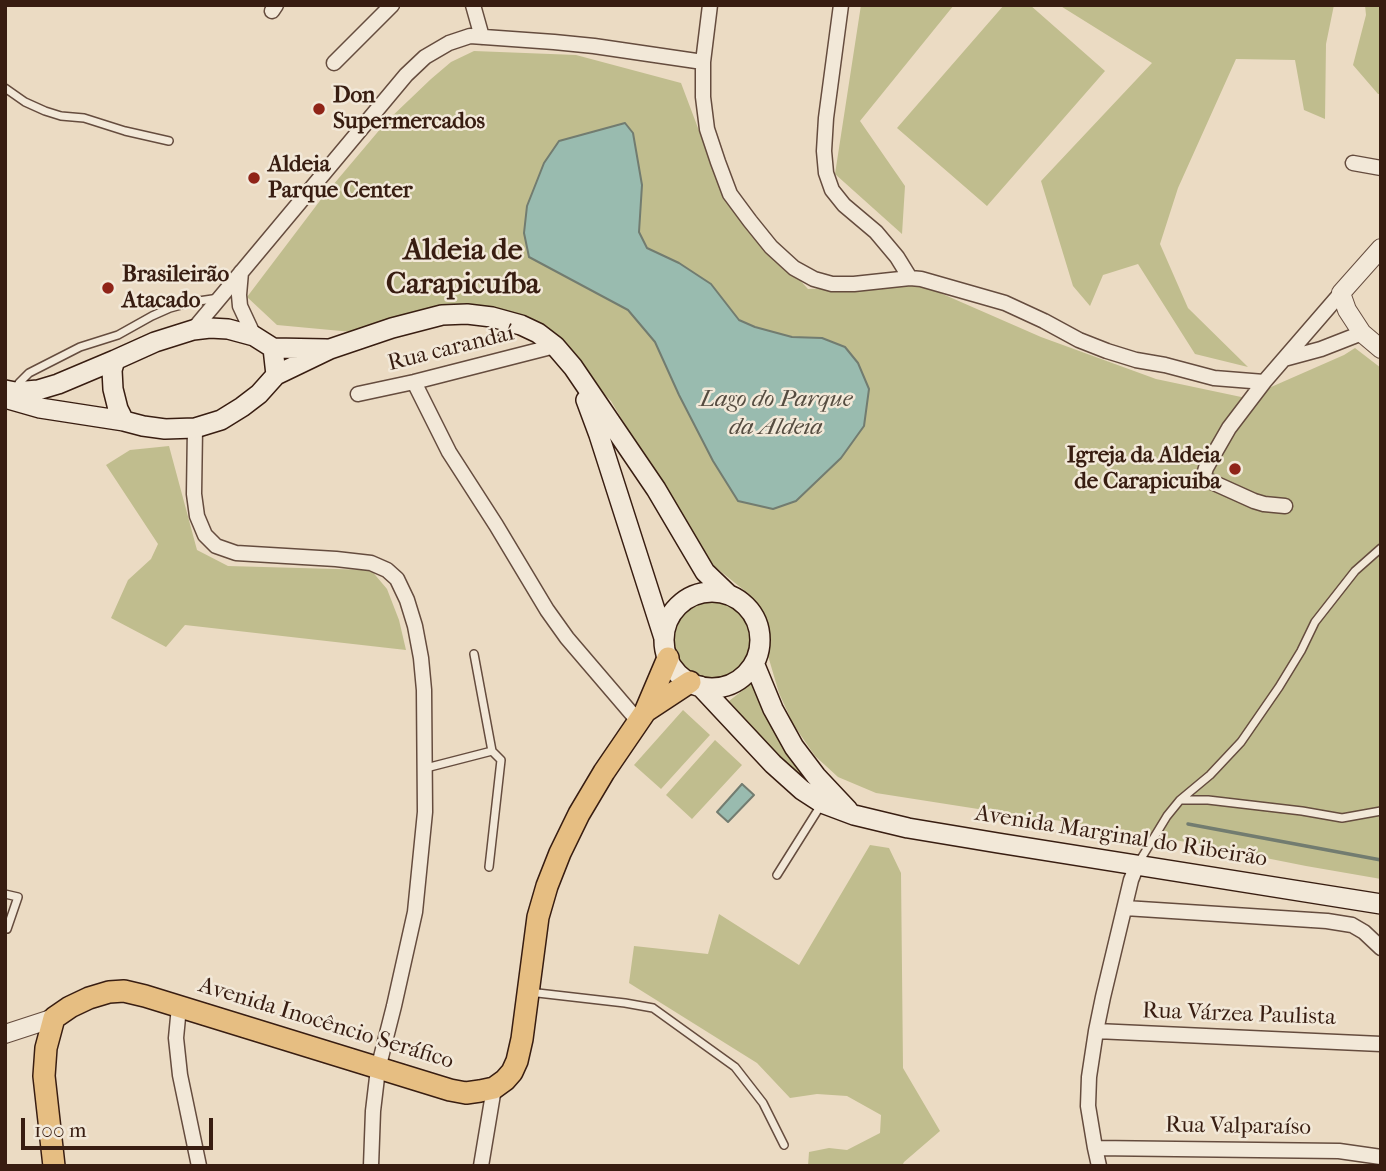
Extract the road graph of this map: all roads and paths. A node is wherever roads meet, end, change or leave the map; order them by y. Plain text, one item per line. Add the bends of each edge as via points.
1 (392, 5) edge
2 (473, 5) edge
3 (710, 5) edge
4 (841, 5) edge
5 (482, 37) junction
6 (703, 62) junction
7 (334, 63) dead end
8 (5, 88) edge
9 (169, 141) dead end
10 (1353, 163) dead end
11 (1381, 168) edge
12 (1381, 248) edge
13 (242, 272) junction
14 (910, 278) junction
15 (1341, 293) junction
16 (219, 298) junction
17 (194, 330) junction
18 (1362, 333) junction
19 (254, 336) junction
20 (555, 346) junction
21 (273, 348) junction
22 (330, 349) junction
23 (1381, 349) edge
24 (1284, 359) junction
25 (115, 360) junction
26 (573, 367) junction
27 (276, 375) junction
28 (414, 382) junction
29 (1264, 382) junction
30 (9, 393) edge
31 (358, 394) dead end
32 (124, 421) junction
33 (195, 428) junction
34 (1285, 506) dead end
35 (1381, 548) edge
36 (729, 595) junction
37 (666, 648) junction
38 (474, 654) dead end
39 (754, 663) junction
40 (695, 684) junction
41 (641, 717) junction
42 (492, 751) junction
43 (426, 768) junction
44 (1180, 800) junction
45 (822, 803) junction
46 (1381, 811) edge
47 (854, 816) junction
48 (1137, 865) junction
49 (489, 867) dead end
50 (777, 875) dead end
51 (5, 894) edge
52 (1381, 904) edge
53 (1125, 908) junction
54 (5, 929) edge
55 (1381, 948) edge
56 (528, 992) junction
57 (179, 1007) junction
58 (54, 1018) junction
59 (1096, 1031) junction
60 (5, 1034) edge
61 (1381, 1044) edge
62 (378, 1069) junction
63 (494, 1088) junction
64 (784, 1145) dead end
65 (1094, 1148) junction
66 (1381, 1157) edge
67 (54, 1166) edge
68 (199, 1166) edge
69 (371, 1166) edge
70 (481, 1166) edge
71 (1099, 1166) edge

1 - 7 street
2 - 5 street
3 - 6 street
4 - 14 street via 825,118 826,173 832,190 876,232
5 - 6 street via 594,46
5 - 13 street via 449,43 406,75
6 - 14 street via 707,129 718,162 730,194 771,247 794,268 832,284
8 - 9 lane via 45,111
10 - 11 street
12 - 15 street
13 - 16 street
13 - 19 street via 240,306
14 - 29 street via 1005,303 1079,340 1136,360 1213,378
15 - 18 street
15 - 24 street
16 - 17 street
16 - 30 lane via 170,308 118,335 80,347 29,373
17 - 19 main road via 228,329
17 - 25 main road
18 - 23 street
18 - 24 street
19 - 21 main road
20 - 22 main road, Avenida Marginal do Ribeirão via 521,325 467,314 420,320
20 - 26 main road, Avenida Marginal do Ribeirão
20 - 28 street, Rua carandaí
21 - 22 main road, Avenida Marginal do Ribeirão
21 - 27 main road
22 - 27 main road, Avenida Marginal do Ribeirão
24 - 29 street
25 - 30 main road via 58,384
25 - 32 main road via 113,389
26 - 36 main road, Avenida Marginal do Ribeirão via 656,489 705,572
26 - 37 main road, Avenida Marginal do Ribeirão
27 - 33 main road, Avenida Marginal do Ribeirão via 242,407
28 - 31 street, Rua carandaí
28 - 41 street via 449,452 547,610
29 - 34 street via 1229,428 1203,478 1254,501
30 - 32 main road via 40,408
32 - 33 main road, Avenida Marginal do Ribeirão via 165,429
33 - 43 street via 197,516 216,546 236,553 370,563 397,579 415,626 421,659
35 - 44 lane via 1315,622 1241,742
36 - 37 main road via 714,592 685,600 667,624
36 - 39 main road, Avenida Marginal do Ribeirão via 752,613 758,627 759,651
37 - 40 main road, Avenida Marginal do Ribeirão via 677,672
37 - 41 main road
38 - 42 lane
39 - 40 main road via 737,681 725,686
39 - 47 main road, Avenida Marginal do Ribeirão via 794,747
40 - 41 main road
40 - 45 main road, Avenida Marginal do Ribeirão via 773,764
41 - 56 main road via 579,814 556,864 538,917
42 - 43 lane
42 - 49 lane via 501,760
43 - 62 street via 415,912
44 - 46 lane via 1342,818
44 - 48 lane
45 - 47 main road, Avenida Marginal do Ribeirão
45 - 50 lane
47 - 48 main road, Avenida Marginal do Ribeirão
48 - 52 main road, Avenida Marginal do Ribeirão
48 - 53 street
51 - 54 lane via 18,897
53 - 55 street via 1327,921 1352,925
53 - 59 street
56 - 63 main road via 517,1061
56 - 64 lane via 653,1009 735,1067 763,1103
57 - 58 main road, Avenida Inocêncio Seráfico via 124,991 109,992
57 - 62 main road, Avenida Inocêncio Seráfico
57 - 68 street via 180,1075
58 - 60 street
58 - 67 main road via 44,1076
59 - 61 street, Rua Várzea Paulista
59 - 65 street via 1088,1077
62 - 63 main road, Avenida Inocêncio Seráfico via 466,1093
62 - 69 street
63 - 70 street
65 - 66 street, Rua Valparaíso via 1339,1151
65 - 71 street

